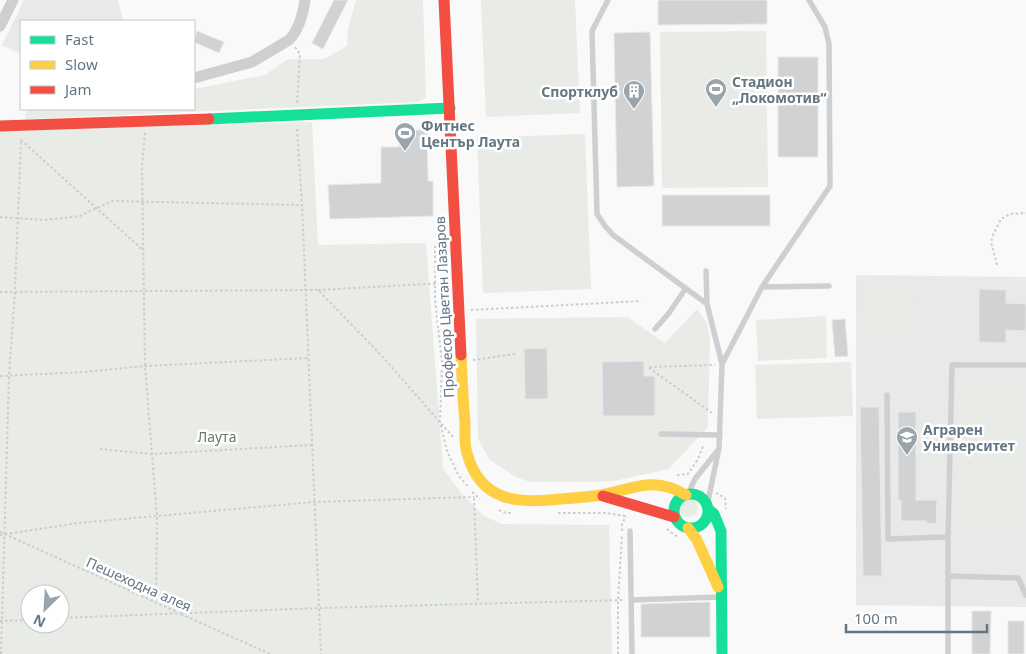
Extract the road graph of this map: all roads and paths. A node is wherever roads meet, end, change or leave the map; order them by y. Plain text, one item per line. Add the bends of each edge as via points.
1 (13, 0) edge
2 (305, 0) edge
3 (444, 0) edge
4 (608, 0) edge
5 (809, 0) edge
6 (0, 26) edge
7 (289, 40) junction
8 (195, 78) edge
9 (450, 108) junction
10 (148, 110) edge
11 (296, 116) junction
12 (146, 121) junction
13 (0, 126) edge
14 (21, 126) junction
15 (21, 140) junction
16 (142, 202) junction
17 (302, 204) junction
18 (96, 208) junction
19 (1026, 213) edge
20 (0, 217) edge
21 (18, 217) junction
22 (143, 250) junction
23 (997, 265) dead end
24 (706, 270) dead end
25 (457, 282) junction
26 (829, 286) dead end
27 (762, 287) junction
28 (686, 288) junction
29 (306, 290) junction
30 (318, 290) junction
31 (15, 291) junction
32 (143, 291) junction
33 (0, 292) edge
34 (642, 301) dead end
35 (707, 304) junction
36 (459, 310) junction
37 (655, 329) dead end
38 (515, 354) dead end
39 (308, 358) junction
40 (461, 360) junction
41 (722, 364) junction
42 (1026, 365) edge
43 (145, 366) junction
44 (0, 376) edge
45 (9, 376) junction
46 (887, 395) dead end
47 (720, 420) junction
48 (661, 434) dead end
49 (720, 435) junction
50 (453, 437) dead end
51 (312, 445) junction
52 (719, 448) junction
53 (100, 449) dead end
54 (152, 454) junction
55 (601, 495) junction
56 (686, 495) junction
57 (314, 502) junction
58 (707, 508) junction
59 (626, 516) dead end
60 (674, 517) junction
61 (157, 518) junction
62 (688, 528) junction
63 (630, 531) dead end
64 (0, 534) edge
65 (5, 535) junction
66 (948, 537) junction
67 (948, 576) junction
68 (721, 594) junction
69 (1026, 595) edge
70 (618, 600) junction
71 (631, 600) junction
72 (156, 603) junction
73 (478, 603) junction
74 (319, 608) junction
75 (179, 613) junction
76 (70, 618) edge
77 (20, 620) edge
78 (1, 621) edge
79 (0, 654) edge
80 (270, 654) edge
81 (320, 654) edge
82 (618, 654) edge
83 (632, 654) edge
84 (722, 654) edge
85 (948, 654) edge

1 - 6 street
2 - 7 street via 299,23
3 - 9 street, Професор Цветан Лазаров
4 - 28 lane via 592,31 597,214 613,235
5 - 27 lane via 829,44 830,186
7 - 8 street via 252,62
7 - 11 path via 300,54
9 - 11 street
9 - 25 street, Професор Цветан Лазаров
10 - 12 street
11 - 12 street
11 - 17 path
12 - 14 street
12 - 16 path
13 - 14 street
14 - 15 path
15 - 18 path
15 - 21 path
16 - 17 path
16 - 18 path via 112,201
16 - 22 path
17 - 29 path
18 - 21 path via 80,216 46,220
18 - 22 path
19 - 23 path via 1001,218 992,242
20 - 21 path
21 - 31 path
22 - 32 path
24 - 35 lane
25 - 30 path
25 - 36 street, Професор Цветан Лазаров
26 - 27 lane
27 - 41 lane
28 - 35 lane
28 - 37 lane
29 - 30 path
29 - 32 path
29 - 39 path
30 - 50 path
31 - 32 path
31 - 33 path
31 - 45 path
32 - 43 path
34 - 36 path
35 - 41 lane
36 - 40 street, Професор Цветан Лазаров
38 - 40 path
39 - 43 path
39 - 51 path
40 - 55 street, Професор Цветан Лазаров via 466,452 470,467 491,492 524,502
41 - 47 lane
41 - 47 path via 648,367
42 - 66 lane via 952,364
43 - 45 path
43 - 54 path
44 - 45 path
45 - 65 path
46 - 66 lane via 888,539
47 - 49 lane
48 - 49 lane
49 - 52 lane
51 - 54 path
51 - 57 path
52 - 56 lane
52 - 58 lane
53 - 54 path
54 - 61 path
55 - 56 street, Професор Цветан Лазаров via 652,484 670,487
55 - 60 street, Професор Цветан Лазаров
56 - 58 street via 702,498
56 - 60 street via 675,504
57 - 61 path
57 - 73 path via 474,497
57 - 74 path
58 - 62 street via 703,524
58 - 68 street via 714,514 721,531
59 - 70 path via 622,524
60 - 62 street via 680,525
61 - 65 path via 78,524
61 - 72 path
62 - 68 street via 697,540
63 - 71 lane
64 - 65 path, Пешеходна алея
65 - 72 path, Пешеходна алея
65 - 78 path
66 - 67 lane
67 - 69 lane via 1018,578
67 - 85 lane
68 - 71 lane
68 - 84 street
70 - 71 path
70 - 73 path
70 - 82 path
71 - 83 lane
72 - 75 path, Пешеходна алея
73 - 74 path
74 - 75 path
74 - 81 path
75 - 76 path
75 - 80 path, Пешеходна алея
77 - 78 path
78 - 79 path

